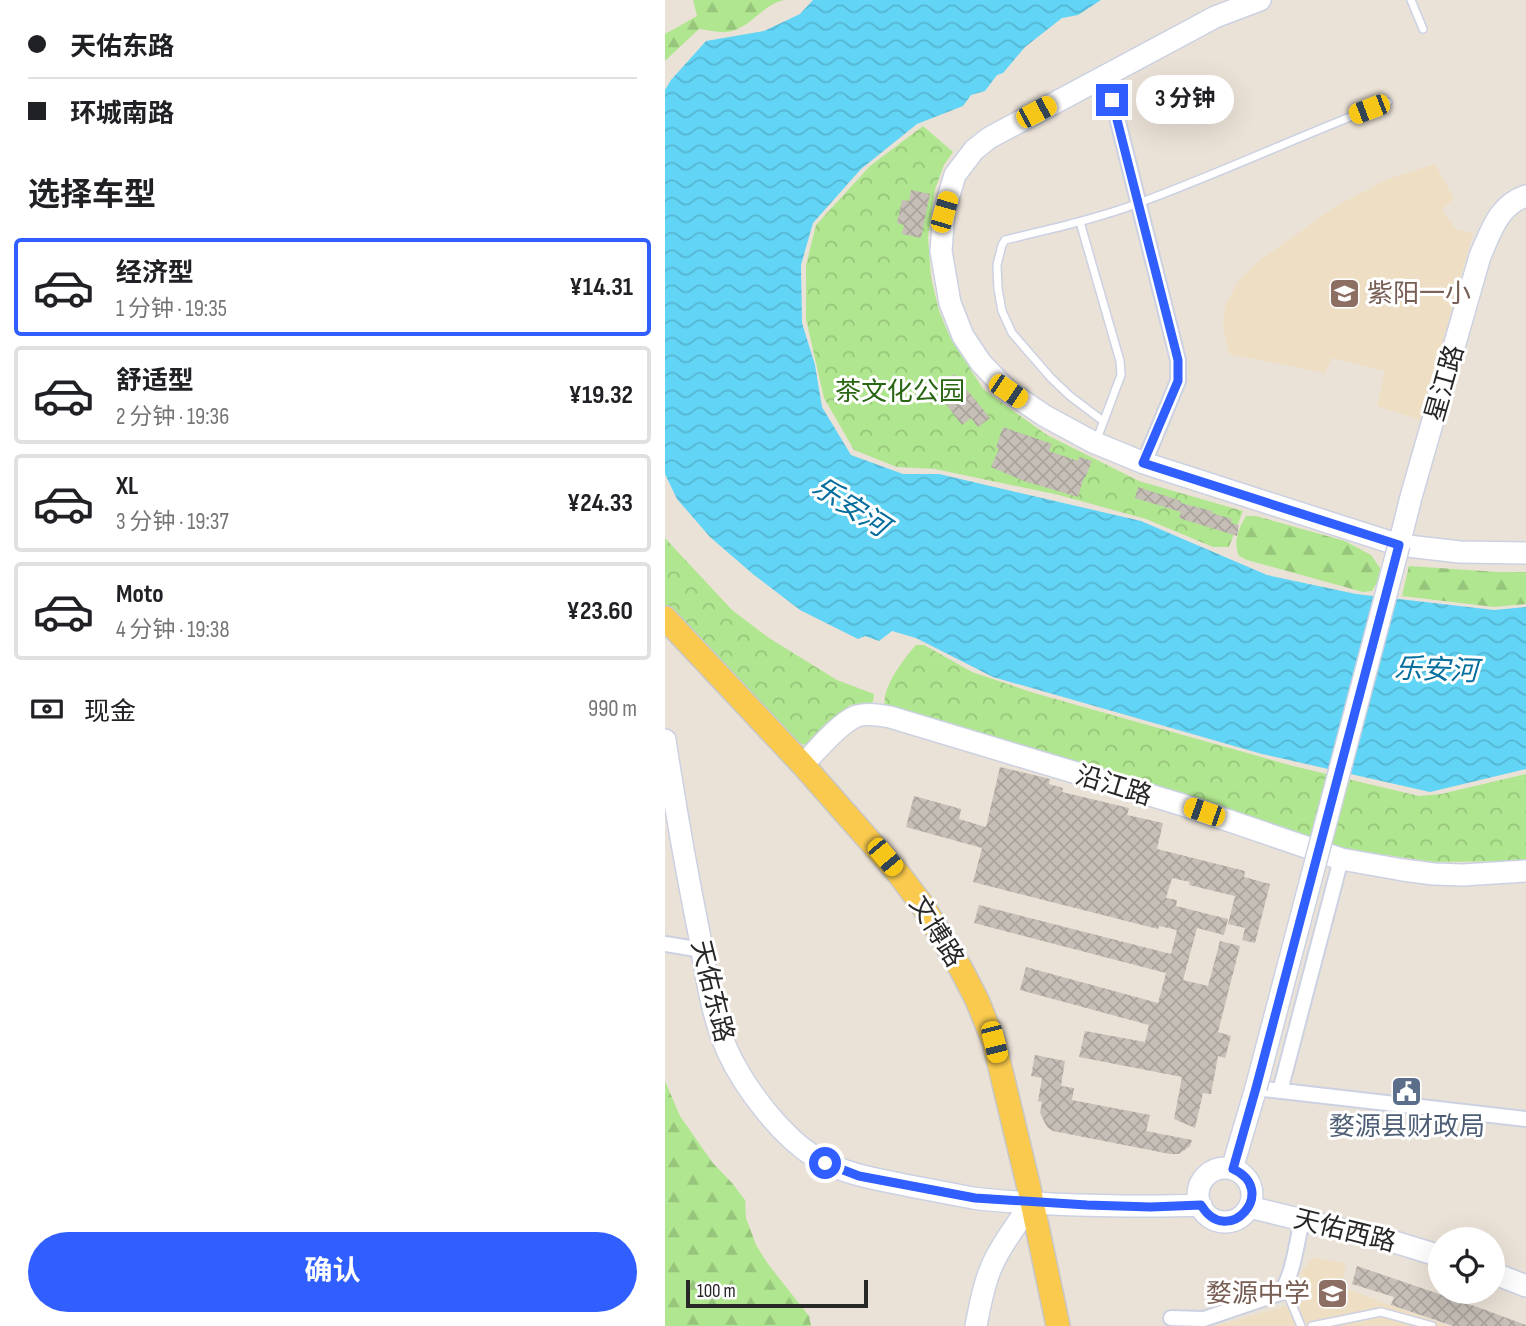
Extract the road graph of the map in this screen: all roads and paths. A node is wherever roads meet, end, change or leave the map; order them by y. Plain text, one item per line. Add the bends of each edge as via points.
1 (1260, 0) edge
2 (1411, 0) edge
3 (1423, 29) dead end
4 (1106, 74) junction
5 (1388, 102) dead end
6 (1526, 196) edge
7 (1138, 203) junction
8 (1080, 222) junction
9 (1103, 421) junction
10 (1095, 443) junction
11 (1143, 463) junction
12 (1399, 545) junction
13 (1526, 553) edge
14 (665, 618) edge
15 (665, 740) edge
16 (803, 765) junction
17 (1341, 859) junction
18 (1526, 870) edge
19 (665, 944) edge
20 (702, 950) junction
21 (1256, 1088) junction
22 (1280, 1091) junction
23 (1526, 1119) edge
24 (1233, 1169) junction
25 (1031, 1203) junction
26 (1201, 1205) junction
27 (1249, 1207) junction
28 (1301, 1220) junction
29 (1428, 1252) edge
30 (1505, 1278) edge
31 (1526, 1286) edge
32 (1285, 1287) junction
33 (1359, 1317) junction
34 (1171, 1318) dead end
35 (976, 1326) edge
36 (1058, 1326) edge
37 (1301, 1326) edge
38 (1313, 1326) edge
39 (1361, 1326) edge
40 (1432, 1326) edge

1 - 4 street via 1215,17
2 - 3 lane
4 - 7 street
4 - 10 street via 974,150 955,175 944,212 941,251 950,303 963,336 981,363 1008,391
5 - 7 lane
6 - 12 street, 星江路 via 1501,213 1480,257
7 - 8 lane
7 - 11 street via 1178,360 1178,381
8 - 9 lane via 1120,361 1121,375
8 - 9 lane via 1005,240 997,265 998,289 1012,333 1070,396
9 - 10 lane
10 - 11 street
11 - 12 street
12 - 13 street
12 - 21 street, 星江路, bridge
14 - 16 main road, 文博路
15 - 20 street, 天佑东路
16 - 17 street, 沿江路 via 846,722 872,714 890,717 1182,805
16 - 25 main road, 文博路 via 898,873 961,969 994,1042
17 - 18 street, 沿江路 via 1434,874
17 - 22 street
19 - 20 street
20 - 25 street, 天佑东路 via 719,1030 737,1069 782,1129 808,1152 859,1176 975,1198
21 - 22 street
21 - 24 street
22 - 23 street
24 - 26 street via 1208,1174 1199,1188
24 - 27 street via 1250,1184
25 - 26 street
25 - 35 street via 990,1269
25 - 36 main road, 文博路
26 - 27 street via 1210,1217 1224,1221 1239,1217
27 - 28 street, 天佑西路
28 - 29 street, 天佑西路
28 - 32 street
30 - 31 street
32 - 34 street via 1280,1293 1204,1319
32 - 37 lane
33 - 38 lane
33 - 39 lane
33 - 40 lane via 1381,1312

